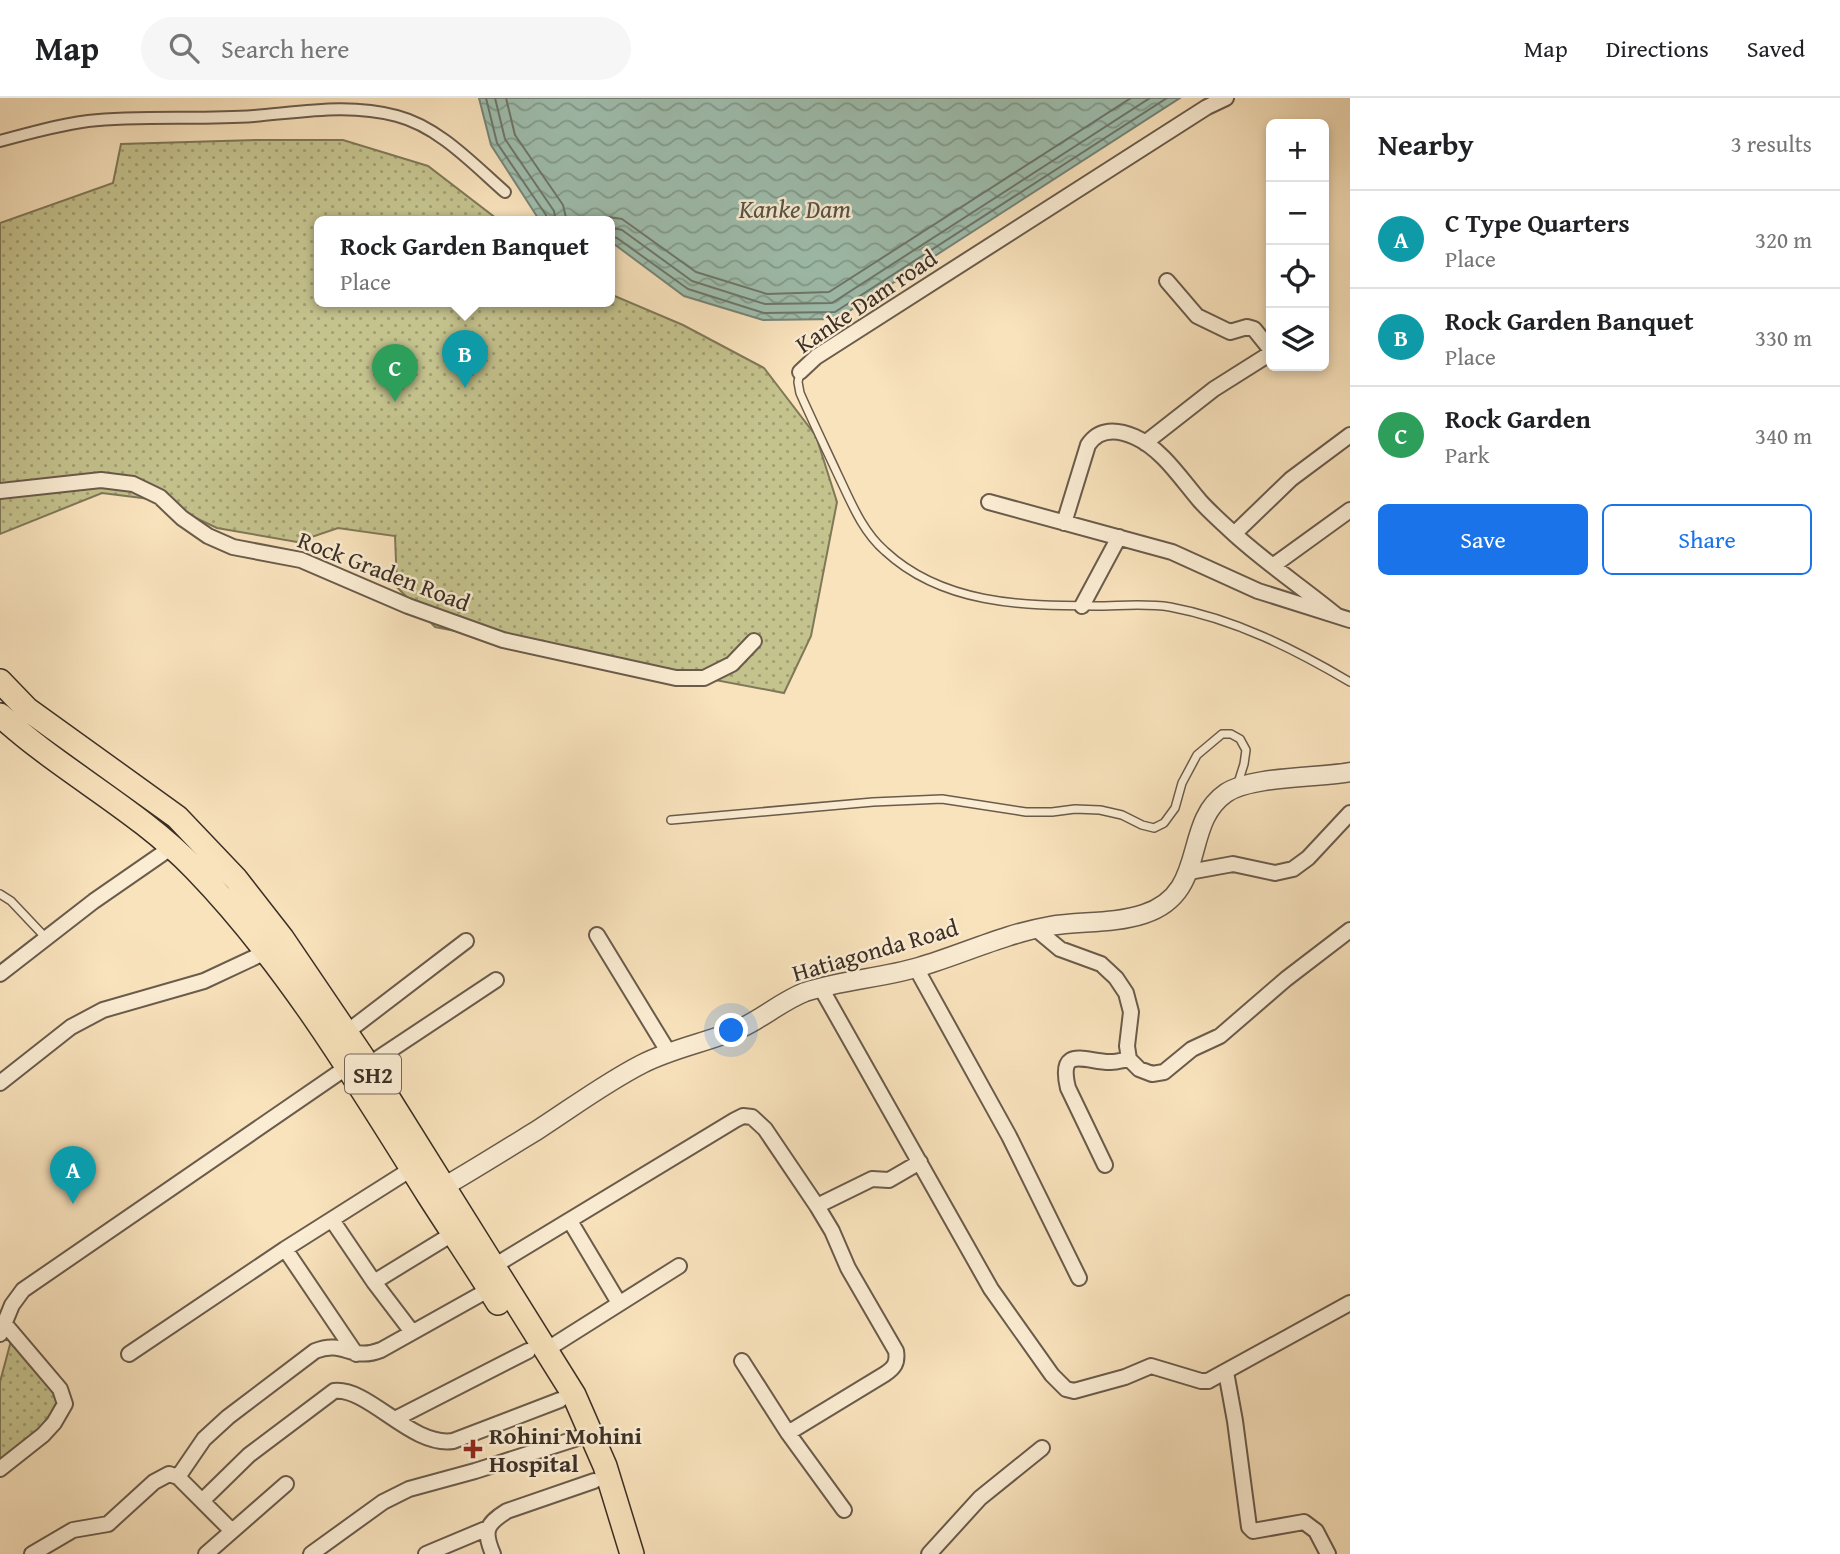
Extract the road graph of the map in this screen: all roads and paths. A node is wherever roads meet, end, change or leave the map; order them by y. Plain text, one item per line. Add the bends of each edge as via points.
1 (1226, 98) edge
2 (0, 141) edge
3 (505, 191) dead end
4 (1167, 281) dead end
5 (1266, 345) edge
6 (1266, 355) edge
7 (800, 372) joint
8 (1350, 435) edge
9 (1145, 443) junction
10 (0, 491) edge
11 (989, 502) dead end
12 (1350, 510) edge
13 (1064, 523) junction
14 (1234, 534) junction
15 (1119, 537) junction
16 (1274, 565) junction
17 (1082, 606) junction
18 (1343, 617) edge
19 (754, 641) dead end
20 (0, 681) edge
21 (1350, 682) edge
22 (0, 715) edge
23 (1350, 772) edge
24 (1237, 787) junction
25 (1350, 813) edge
26 (671, 820) dead end
27 (172, 846) junction
28 (1189, 872) junction
29 (0, 894) edge
30 (1036, 929) junction
31 (1350, 930) edge
32 (597, 935) dead end
33 (46, 938) junction
34 (466, 941) dead end
35 (266, 952) junction
36 (916, 968) junction
37 (0, 974) edge
38 (496, 980) dead end
39 (821, 988) junction
40 (347, 1032) junction
41 (669, 1053) junction
42 (1129, 1059) junction
43 (360, 1062) junction
44 (0, 1083) edge
45 (920, 1162) junction
46 (1105, 1165) dead end
47 (413, 1168) junction
48 (437, 1191) junction
49 (817, 1206) junction
50 (332, 1220) junction
51 (570, 1221) junction
52 (454, 1233) junction
53 (285, 1249) junction
54 (494, 1266) junction
55 (679, 1266) dead end
56 (1079, 1278) dead end
57 (374, 1282) junction
58 (490, 1289) junction
59 (619, 1303) junction
60 (1350, 1303) edge
61 (2, 1329) edge
62 (412, 1332) junction
63 (537, 1350) junction
64 (129, 1354) dead end
65 (357, 1355) junction
66 (742, 1361) dead end
67 (1226, 1371) junction
68 (560, 1400) junction
69 (395, 1419) junction
70 (788, 1433) junction
71 (578, 1438) junction
72 (1042, 1448) dead end
73 (0, 1469) edge
74 (178, 1477) junction
75 (594, 1481) junction
76 (286, 1484) dead end
77 (202, 1500) junction
78 (844, 1510) dead end
79 (488, 1528) junction
80 (232, 1531) junction
81 (32, 1554) edge
82 (206, 1554) edge
83 (311, 1554) edge
84 (426, 1554) edge
85 (493, 1554) edge
86 (616, 1554) edge
87 (632, 1554) edge
88 (929, 1554) edge
89 (1328, 1554) edge

1 - 7 street, Kanke Dam road via 816,357
2 - 3 street via 90,121 369,110 399,116 439,136
4 - 5 street via 1196,316 1230,332 1254,329
6 - 9 street
7 - 17 lane, Kanke Dam road via 800,393 813,422 856,513 885,552 966,596
8 - 14 street via 1291,479
9 - 13 street via 1115,432 1093,437
9 - 14 street
10 - 19 street, Rock Graden Road via 102,480 133,484 160,497 208,536 233,547 301,560 503,640 676,678 704,678 732,663
11 - 13 street
12 - 16 street
13 - 15 street
14 - 16 street
15 - 17 street
15 - 18 street via 1172,552 1258,591
16 - 18 street
17 - 21 lane, Kanke Dam road via 1145,605 1197,614 1279,643
20 - 40 main road, SH2 via 27,709 149,795 207,846 282,938
22 - 27 main road, SH2 via 44,753
23 - 24 street
24 - 26 lane via 1245,750 1240,739 1222,734 1197,755 1175,808 1154,828 1100,810 1026,811 942,799
24 - 28 street, Hatiagonda Road via 1207,814
25 - 28 street via 1293,869 1275,873 1233,864
27 - 33 street
27 - 35 main road, SH2
28 - 30 street, Hatiagonda Road via 1171,898 1143,915
29 - 33 lane
30 - 36 street, Hatiagonda Road
30 - 42 street via 1060,949 1101,964 1116,978 1126,993 1130,1012
31 - 42 street via 1226,1031 1184,1054 1164,1072 1152,1074
32 - 41 street
33 - 37 street
34 - 40 street
35 - 43 main road, SH2
35 - 44 street via 204,981 103,1010 71,1027
36 - 39 street, Hatiagonda Road
36 - 56 street via 1015,1148
38 - 43 street
39 - 41 street, Hatiagonda Road via 783,1002 743,1027
39 - 45 street
40 - 43 main road, SH2
41 - 48 street, Hatiagonda Road via 614,1079
42 - 46 street via 1112,1062 1084,1057 1066,1067 1068,1088
43 - 47 main road, SH2
43 - 48 main road, SH2
43 - 61 street via 23,1290
45 - 49 street via 889,1180 872,1179
45 - 67 street via 991,1289 1066,1389 1074,1391 1151,1366 1204,1382
47 - 48 main road, SH2
47 - 50 street
48 - 52 main road, SH2
48 - 54 main road, SH2
49 - 51 street via 759,1121 743,1116
49 - 70 street via 897,1358 885,1374
50 - 53 street
50 - 57 street
51 - 54 street
51 - 59 street
52 - 57 street
52 - 58 main road, SH2
53 - 64 street
53 - 65 street
54 - 63 main road, SH2
55 - 59 street
57 - 62 street
58 - 62 street
58 - 63 main road, SH2
59 - 63 street
60 - 67 street
61 - 73 street via 60,1390 65,1404 43,1435
62 - 65 street via 367,1356
63 - 68 main road, SH2
63 - 69 street
63 - 87 main road, SH2 via 587,1422
65 - 74 street via 336,1346 316,1351 228,1417 204,1439
66 - 70 street
67 - 89 street via 1249,1527 1254,1531 1304,1522 1316,1531
68 - 69 street via 453,1441 420,1434
68 - 71 main road, SH2
69 - 77 street via 348,1391 334,1391 249,1455
70 - 78 street
71 - 75 main road, SH2
71 - 83 street via 409,1489 383,1502
72 - 88 street via 980,1498
74 - 77 street
74 - 81 street via 162,1476 108,1524 73,1530
75 - 79 street via 507,1511
75 - 86 main road, SH2
76 - 80 street
77 - 80 street
79 - 84 street
79 - 85 street
80 - 82 street

